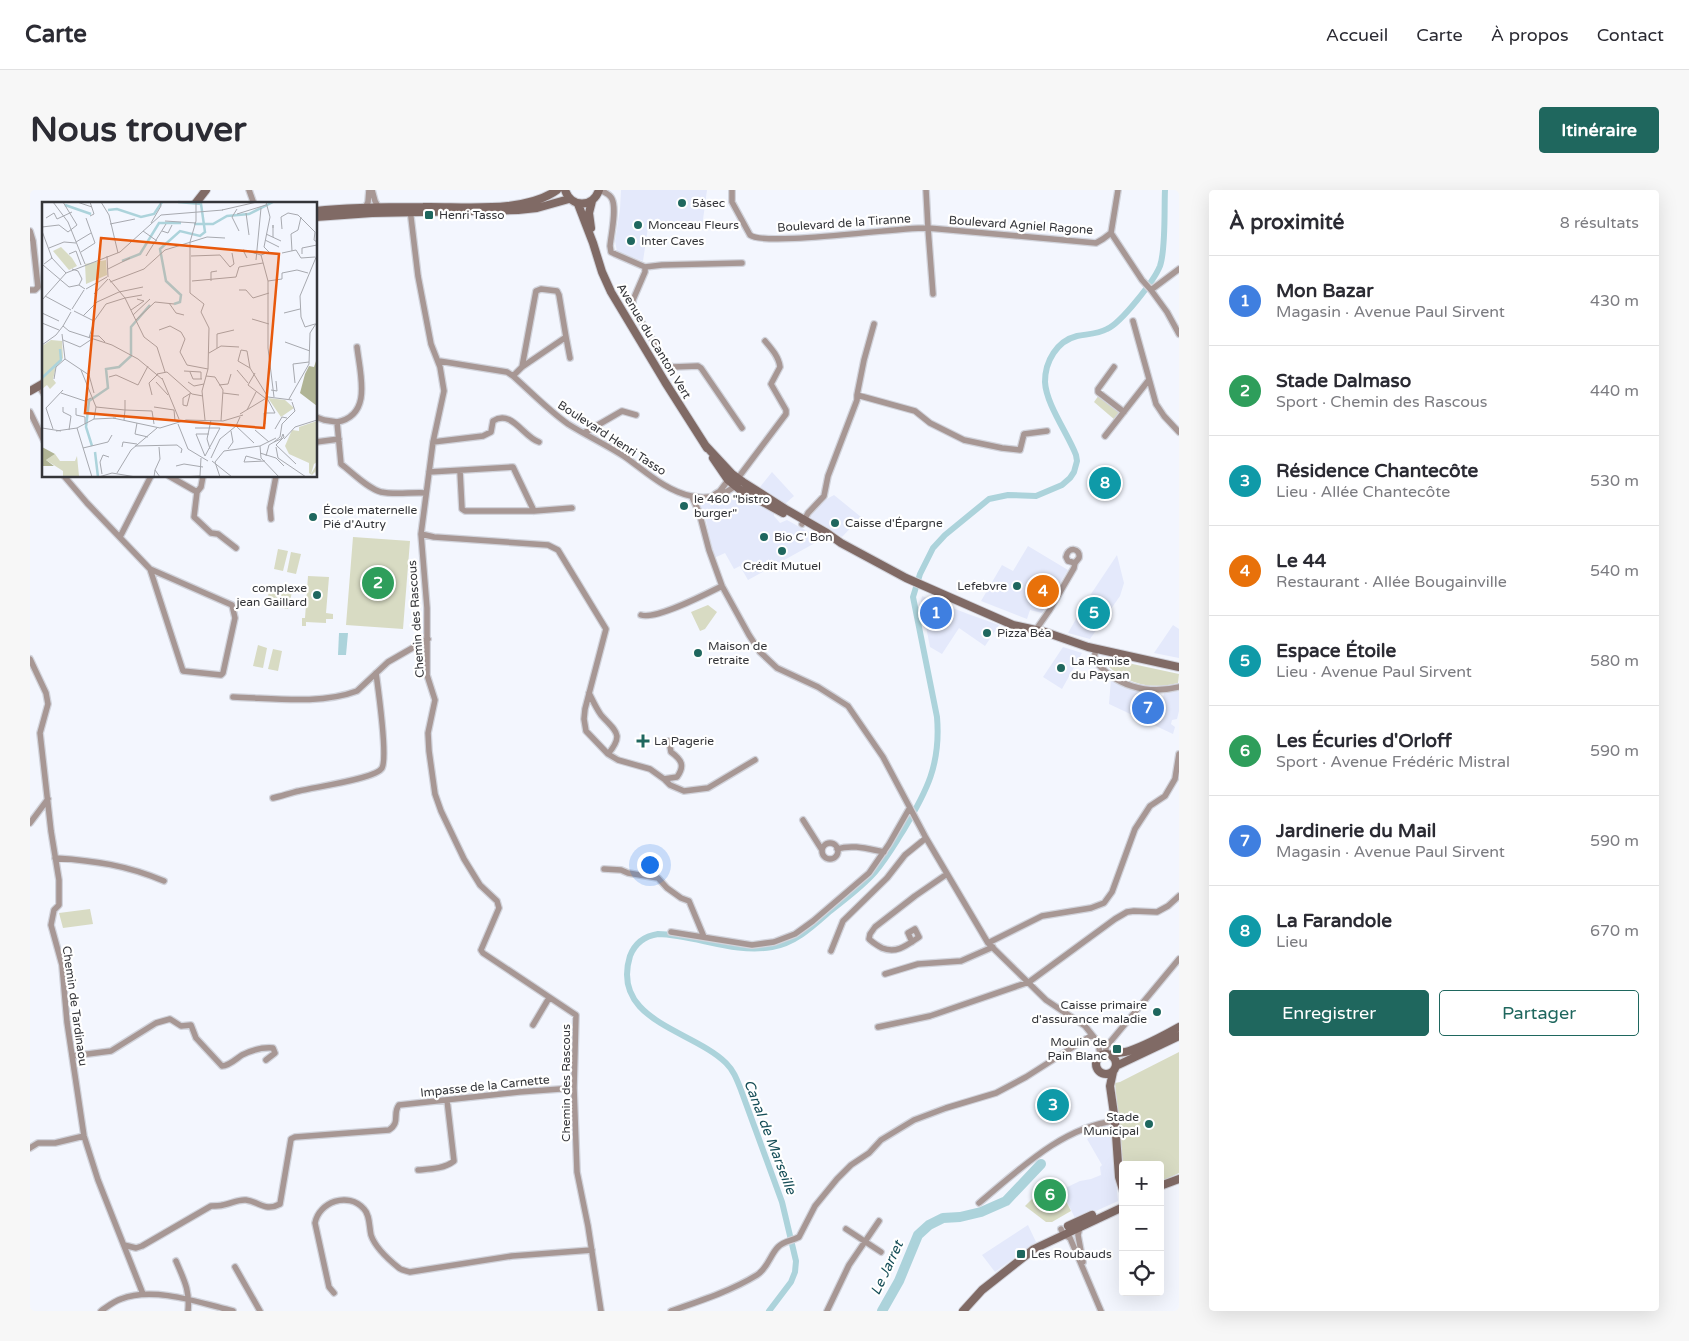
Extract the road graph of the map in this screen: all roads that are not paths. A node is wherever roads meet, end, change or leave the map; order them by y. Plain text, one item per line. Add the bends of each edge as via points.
1 (206, 190) edge
2 (210, 190) edge
3 (249, 190) edge
4 (370, 190) edge
5 (557, 190) edge
6 (565, 190) edge
7 (599, 190) edge
8 (732, 190) edge
9 (926, 190) edge
10 (1118, 190) edge
11 (569, 199) junction
12 (592, 201) junction
13 (197, 202) edge
14 (202, 202) edge
15 (253, 202) edge
16 (578, 204) junction
17 (365, 208) junction
18 (379, 208) junction
19 (410, 210) junction
20 (318, 211) edge
21 (372, 214) junction
22 (318, 217) edge
23 (928, 228) junction
24 (30, 231) edge
25 (1111, 233) junction
26 (593, 243) junction
27 (742, 263) dead end
28 (645, 267) junction
29 (1179, 269) edge
30 (1148, 287) junction
31 (30, 290) edge
32 (933, 294) dead end
33 (1133, 321) dead end
34 (874, 324) dead end
35 (1179, 334) edge
36 (566, 336) junction
37 (764, 341) dead end
38 (358, 347) dead end
39 (570, 358) dead end
40 (439, 361) junction
41 (522, 367) junction
42 (1114, 367) dead end
43 (513, 376) junction
44 (1148, 381) junction
45 (41, 385) edge
46 (30, 391) edge
47 (857, 395) junction
48 (30, 412) edge
49 (1124, 412) junction
50 (636, 415) dead end
51 (318, 418) edge
52 (338, 422) junction
53 (742, 428) dead end
54 (1047, 431) dead end
55 (1179, 432) edge
56 (584, 433) junction
57 (1106, 436) dead end
58 (42, 437) edge
59 (339, 439) junction
60 (318, 442) edge
61 (433, 442) junction
62 (539, 442) dead end
63 (460, 471) junction
64 (429, 472) junction
65 (66, 478) edge
66 (150, 478) edge
67 (172, 478) edge
68 (203, 478) edge
69 (276, 478) edge
70 (735, 480) junction
71 (197, 492) junction
72 (426, 493) junction
73 (692, 497) junction
74 (704, 497) junction
75 (572, 508) dead end
76 (534, 511) junction
77 (271, 519) dead end
78 (803, 522) junction
79 (422, 534) junction
80 (120, 537) junction
81 (236, 548) dead end
82 (1073, 563) dead end
83 (150, 570) junction
84 (722, 586) junction
85 (641, 615) dead end
86 (1036, 631) junction
87 (428, 639) junction
88 (1096, 648) junction
89 (30, 659) edge
90 (1179, 666) edge
91 (376, 673) junction
92 (1179, 687) edge
93 (589, 693) junction
94 (233, 697) dead end
95 (669, 741) dead end
96 (608, 754) junction
97 (1179, 754) edge
98 (755, 760) dead end
99 (664, 779) junction
100 (1177, 780) edge
101 (273, 798) dead end
102 (48, 799) junction
103 (911, 812) junction
104 (803, 820) dead end
105 (30, 823) edge
106 (926, 838) junction
107 (837, 849) junction
108 (822, 850) junction
109 (884, 852) junction
110 (55, 858) junction
111 (604, 869) dead end
112 (948, 874) junction
113 (164, 882) dead end
114 (1179, 896) edge
115 (671, 932) dead end
116 (704, 937) junction
117 (912, 942) dead end
118 (990, 945) junction
119 (831, 951) dead end
120 (1179, 959) edge
121 (885, 974) dead end
122 (1029, 982) junction
123 (549, 998) junction
124 (533, 1025) dead end
125 (878, 1027) dead end
126 (1179, 1027) edge
127 (1092, 1035) junction
128 (1179, 1036) edge
129 (1105, 1055) junction
130 (72, 1056) junction
131 (266, 1060) dead end
132 (1115, 1069) junction
133 (1102, 1074) junction
134 (1110, 1086) junction
135 (574, 1088) junction
136 (447, 1100) junction
137 (1115, 1121) junction
138 (84, 1136) junction
139 (30, 1148) edge
140 (1119, 1161) edge
141 (418, 1170) dead end
142 (1179, 1179) edge
143 (1164, 1186) edge
144 (979, 1203) dead end
145 (1119, 1204) edge
146 (1119, 1209) edge
147 (878, 1221) dead end
148 (1082, 1226) junction
149 (1070, 1228) junction
150 (846, 1229) dead end
151 (1062, 1232) junction
152 (865, 1241) junction
153 (124, 1245) junction
154 (592, 1250) junction
155 (881, 1252) dead end
156 (1082, 1258) junction
157 (176, 1261) dead end
158 (234, 1267) dead end
159 (1086, 1276) junction
160 (334, 1293) dead end
161 (143, 1294) junction
162 (190, 1299) junction
163 (101, 1311) edge
164 (188, 1311) edge
165 (233, 1311) edge
166 (260, 1311) edge
167 (602, 1311) edge
168 (671, 1311) edge
169 (827, 1311) edge
170 (963, 1311) edge
171 (1101, 1311) edge

1 - 13 street
2 - 14 street
3 - 15 street
4 - 17 street
4 - 18 street
5 - 19 street via 540,200 518,205
6 - 11 street
7 - 12 street
7 - 28 street via 608,194 614,208 611,252
8 - 23 street, Boulevard de la Tiranne via 732,202 754,238
9 - 23 street, Boulevard de la Tiranne
10 - 25 street
11 - 16 street
11 - 19 street via 518,210
12 - 16 street
12 - 26 street, Avenue du Canton Vert via 589,212
16 - 26 street, Avenue du Canton Vert
17 - 18 street
17 - 20 street
17 - 21 street
18 - 19 street
18 - 21 street
19 - 21 street
19 - 40 street via 418,276 432,344
21 - 22 street
23 - 25 street, Boulevard Agniel Ragone via 1096,242
23 - 32 street
24 - 31 street via 38,287
25 - 30 street
26 - 70 street, Avenue du Canton Vert via 602,272 619,307 705,445
27 - 28 street
28 - 53 street via 633,308 668,365 701,368
29 - 30 street
30 - 35 street
33 - 44 street
34 - 47 street
36 - 39 street
36 - 41 street
36 - 41 street via 559,295 556,291 536,291
37 - 70 street via 780,364 771,384 786,414
38 - 52 street via 361,402 351,418
40 - 43 street, Boulevard Henri Tasso via 497,369
40 - 61 street, Chemin des Rascous via 444,392
41 - 43 street
42 - 49 street via 1098,392
43 - 56 street, Boulevard Henri Tasso via 551,411
44 - 49 street
44 - 55 street via 1156,404
45 - 46 street
47 - 54 street via 915,411 930,423 964,440 1002,448 1020,450 1024,434
47 - 78 street via 824,496
48 - 58 street
49 - 57 street
50 - 56 street via 622,411
51 - 52 street
52 - 59 street
56 - 73 street, Boulevard Henri Tasso via 650,476
59 - 60 street
59 - 72 street via 342,464 372,488 382,492
61 - 62 street via 484,436 491,432 493,421 507,418
61 - 64 street, Chemin des Rascous
63 - 64 street
63 - 76 street via 513,467
63 - 76 street via 465,512
64 - 72 street, Chemin des Rascous
65 - 80 street
66 - 80 street
67 - 71 street
68 - 71 street
69 - 77 street
70 - 74 street via 718,493
70 - 74 street, Boulevard Henri Tasso via 721,495
70 - 78 street, Avenue du Canton Vert
71 - 81 street via 194,518
72 - 79 street, Chemin des Rascous
73 - 74 street, Boulevard Henri Tasso
73 - 84 street
75 - 76 street
78 - 86 street, Avenue du Canton Vert via 917,582 1010,624
79 - 87 street, Chemin des Rascous
79 - 93 street via 548,545 558,550 606,629
80 - 83 street
82 - 86 street via 1074,568
83 - 83 street via 183,671 221,675 234,618 232,606
84 - 85 street via 680,606 647,617
84 - 103 street via 749,635 768,661 818,686 848,706 883,757
86 - 88 street, Avenue du Canton Vert via 1048,637
87 - 91 street via 388,662
87 - 123 street, Chemin des Rascous via 427,675 435,700 428,733 436,798 464,859 499,908 482,953
88 - 90 street, Avenue du Canton Vert
88 - 92 street via 1094,659 1098,664 1129,685 1151,691
89 - 102 street, Chemin de Tardinaou via 48,704 40,733
91 - 94 street via 357,691 318,699
91 - 101 street via 384,763 379,772
93 - 96 street via 584,719 586,731
93 - 96 street via 595,707 616,730 617,740
95 - 99 street via 671,752 677,757 682,770 677,777
96 - 99 street via 650,769
97 - 100 street
98 - 99 street via 708,788 684,792
100 - 118 street via 1165,796 1150,806 1135,829 1112,892 1104,903 1042,916
102 - 105 street
102 - 110 street, Chemin de Tardinaou
103 - 106 street
103 - 109 street
104 - 108 street
106 - 112 street
106 - 119 street via 905,855 887,878 843,921
107 - 108 street via 828,843
107 - 108 street via 837,854 830,859
107 - 109 street via 854,846
109 - 116 street via 869,873 795,934 760,945
110 - 113 street via 107,862
110 - 130 street, Chemin de Tardinaou via 59,905 54,910 51,925 62,965
111 - 116 street via 658,878 667,888 689,901
112 - 117 street via 875,927 869,939 877,946 893,951
112 - 118 street
114 - 122 street via 1157,912 1127,912 1114,919
115 - 116 street
118 - 121 street via 961,962 918,964
118 - 122 street
120 - 129 street via 1106,1047
122 - 125 street via 930,1016
122 - 127 street via 1046,1000 1077,1020
123 - 124 street
123 - 135 street, Chemin des Rascous via 576,1015
126 - 129 street via 1126,1052
127 - 129 street
127 - 168 street via 996,1093 914,1120 881,1140 836,1179 815,1206 799,1237 776,1248 758,1275
128 - 132 street
129 - 132 street via 1115,1059
129 - 133 street via 1097,1060 1096,1067
130 - 131 street via 111,1051 156,1023 170,1019 181,1026 191,1025 196,1038 222,1066 255,1049 273,1048 275,1053
130 - 138 street, Chemin de Tardinaou
132 - 133 street
132 - 134 street
133 - 134 street
134 - 137 street
135 - 136 street, Impasse de la Carnette
135 - 154 street, Chemin des Rascous via 577,1172
136 - 141 street via 454,1161
136 - 153 street, Impasse de la Carnette via 398,1104 396,1123 389,1130 295,1137 291,1139 280,1204 268,1208 240,1200 211,1206 142,1246
137 - 140 street
137 - 144 street via 1090,1126 1047,1148
138 - 139 street via 55,1143 38,1143
138 - 153 street, Chemin de Tardinaou
142 - 143 street
145 - 149 street
146 - 148 street
147 - 152 street
148 - 149 street
148 - 156 street via 1078,1235
149 - 151 street
149 - 156 street
150 - 152 street
151 - 159 street via 1070,1238
151 - 170 street via 1034,1249 982,1290
152 - 155 street
152 - 169 street via 849,1265
153 - 161 street, Chemin de Tardinaou
154 - 160 street via 512,1256 410,1272 400,1269 377,1246 365,1210 352,1201 336,1201 322,1208 315,1223 328,1287
154 - 167 street, Chemin des Rascous
156 - 159 street
157 - 162 street
158 - 166 street
159 - 171 street
161 - 162 street
161 - 163 street via 121,1299
162 - 164 street
162 - 165 street

